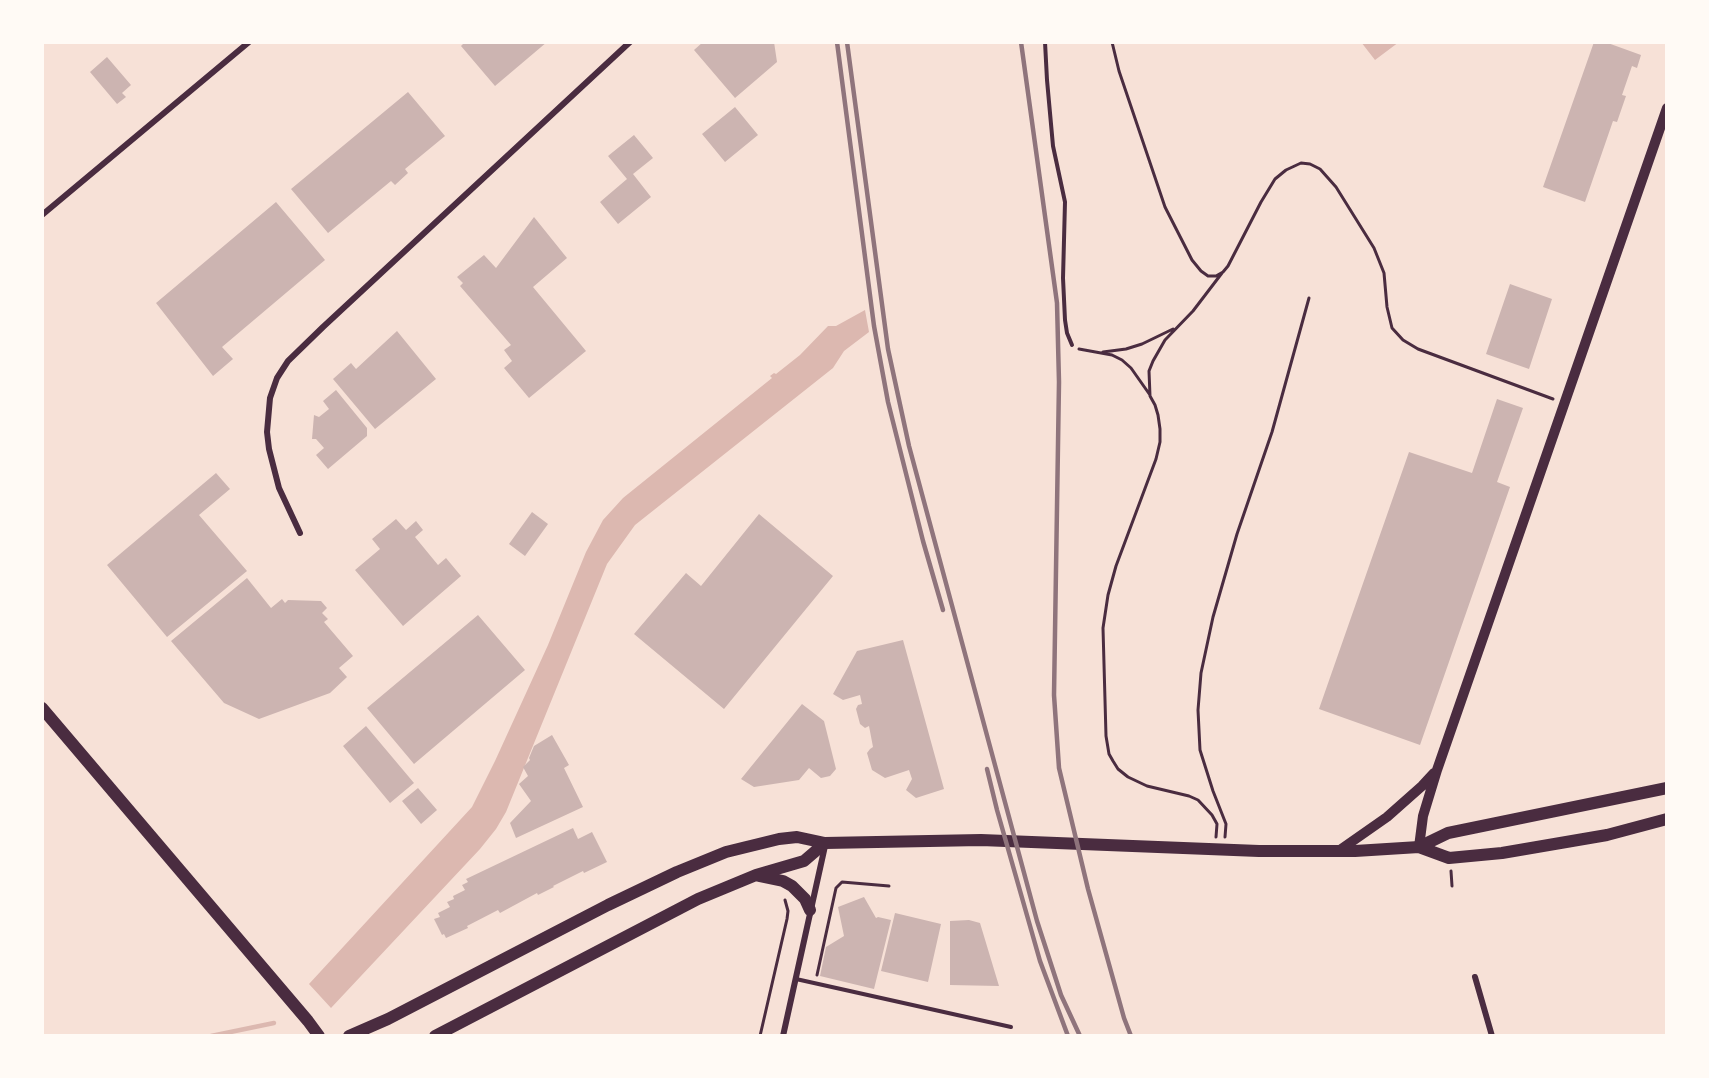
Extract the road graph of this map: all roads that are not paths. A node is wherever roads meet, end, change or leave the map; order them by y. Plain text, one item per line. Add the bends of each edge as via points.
1 (249, 42) edge
2 (630, 42) edge
3 (1045, 42) edge
4 (1667, 108) edge
5 (42, 215) edge
6 (1072, 345) road end
7 (300, 533) dead end
8 (42, 708) edge
9 (1437, 770) junction
10 (1667, 788) edge
11 (1667, 819) edge
12 (825, 843) junction
13 (1419, 847) junction
14 (1337, 852) junction
15 (756, 875) junction
16 (810, 910) junction
17 (1475, 977) dead end
18 (796, 980) junction
19 (1011, 1027) dead end
20 (318, 1036) edge
21 (349, 1036) edge
22 (435, 1036) edge
23 (783, 1036) edge
24 (1492, 1036) edge

1 - 5 street
2 - 7 street via 288,361 270,398 267,432 279,488
3 - 6 lane via 1053,146 1065,202 1065,320
4 - 9 main road
8 - 20 main road
9 - 13 main road via 1423,816
9 - 14 main road via 1387,817
10 - 13 main road via 1448,833
11 - 13 main road via 1607,835 1502,853 1449,858
12 - 14 main road via 981,840
12 - 15 main road via 804,861
12 - 16 street
12 - 21 main road via 797,837 779,839 698,862
13 - 14 main road
15 - 16 main road via 792,886
15 - 22 main road via 698,899
16 - 18 street
17 - 24 street
18 - 19 lane
18 - 23 street

